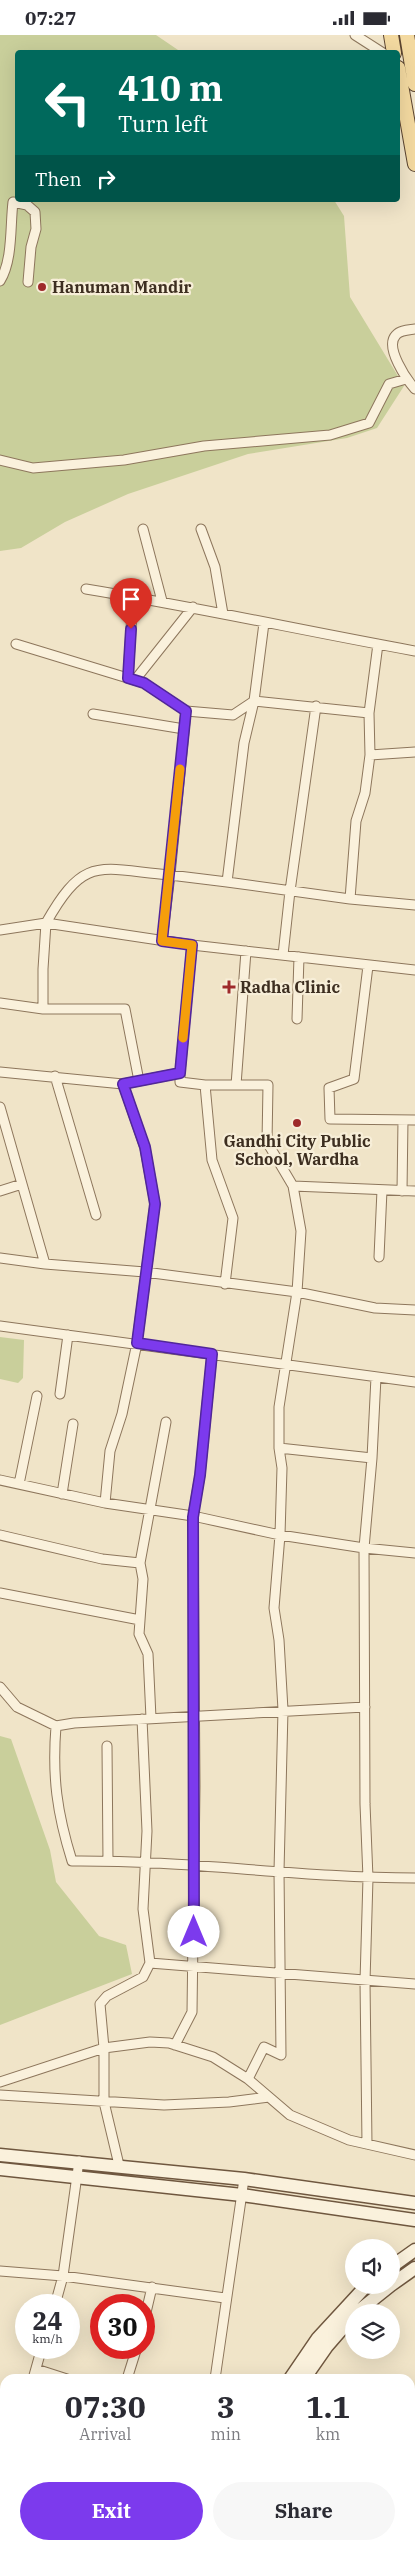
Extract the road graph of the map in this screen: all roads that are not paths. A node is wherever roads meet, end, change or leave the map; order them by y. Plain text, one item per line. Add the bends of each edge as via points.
1 (355, 35) edge
2 (391, 35) edge
3 (407, 35) edge
4 (378, 50) edge
5 (394, 50) edge
6 (400, 79) edge
7 (415, 84) edge
8 (415, 164) edge
9 (0, 281) edge
10 (28, 282) dead end
11 (415, 329) edge
12 (406, 379) junction
13 (415, 389) edge
14 (0, 460) edge
15 (143, 529) dead end
16 (201, 529) dead end
17 (86, 589) dead end
18 (133, 596) junction
19 (162, 601) junction
20 (193, 607) junction
21 (223, 614) junction
22 (264, 623) junction
23 (16, 643) dead end
24 (378, 644) junction
25 (415, 651) edge
26 (131, 679) junction
27 (254, 701) junction
28 (316, 706) junction
29 (186, 711) junction
30 (369, 713) junction
31 (93, 714) dead end
32 (184, 729) junction
33 (415, 752) edge
34 (370, 755) junction
35 (170, 875) junction
36 (227, 882) junction
37 (290, 891) junction
38 (350, 899) junction
39 (415, 905) edge
40 (46, 923) junction
41 (0, 930) edge
42 (162, 941) junction
43 (192, 945) junction
44 (246, 951) junction
45 (283, 955) junction
46 (299, 957) junction
47 (368, 966) junction
48 (415, 970) edge
49 (0, 1003) edge
50 (44, 1009) junction
51 (297, 1019) dead end
52 (0, 1072) edge
53 (180, 1073) junction
54 (55, 1076) junction
55 (139, 1081) junction
56 (123, 1084) junction
57 (205, 1085) junction
58 (236, 1085) junction
59 (0, 1107) edge
60 (403, 1120) junction
61 (415, 1120) edge
62 (3, 1129) edge
63 (22, 1184) junction
64 (293, 1186) junction
65 (382, 1190) junction
66 (0, 1191) edge
67 (402, 1191) junction
68 (415, 1191) edge
69 (96, 1215) dead end
70 (0, 1257) edge
71 (379, 1257) dead end
72 (45, 1264) junction
73 (145, 1272) junction
74 (225, 1284) junction
75 (297, 1292) junction
76 (415, 1310) edge
77 (0, 1327) edge
78 (68, 1335) junction
79 (137, 1343) junction
80 (212, 1354) junction
81 (284, 1365) junction
82 (376, 1377) junction
83 (415, 1382) edge
84 (60, 1394) dead end
85 (37, 1396) dead end
86 (166, 1422) dead end
87 (73, 1423) dead end
88 (279, 1448) junction
89 (372, 1458) junction
90 (0, 1480) edge
91 (19, 1484) junction
92 (62, 1494) junction
93 (105, 1503) junction
94 (151, 1511) junction
95 (193, 1517) junction
96 (0, 1535) edge
97 (280, 1535) junction
98 (364, 1548) junction
99 (415, 1553) edge
100 (140, 1563) junction
101 (0, 1593) edge
102 (140, 1620) junction
103 (0, 1687) edge
104 (365, 1707) junction
105 (283, 1710) junction
106 (194, 1716) junction
107 (146, 1719) junction
108 (56, 1727) junction
109 (107, 1746) dead end
110 (108, 1861) junction
111 (145, 1861) junction
112 (194, 1864) junction
113 (279, 1871) junction
114 (368, 1878) junction
115 (415, 1878) edge
116 (150, 1963) junction
117 (194, 1966) junction
118 (281, 1974) junction
119 (365, 1981) junction
120 (415, 1984) edge
121 (175, 2045) junction
122 (104, 2048) junction
123 (248, 2079) junction
124 (0, 2082) edge
125 (0, 2095) edge
126 (269, 2097) junction
127 (104, 2102) junction
128 (367, 2144) junction
129 (0, 2155) edge
130 (415, 2155) edge
131 (80, 2161) junction
132 (119, 2165) junction
133 (0, 2169) edge
134 (77, 2177) junction
135 (244, 2179) junction
136 (242, 2195) junction
137 (415, 2203) edge
138 (415, 2220) edge
139 (415, 2250) edge
140 (400, 2261) edge
141 (415, 2268) edge
142 (0, 2271) edge
143 (63, 2276) junction
144 (400, 2279) edge
145 (152, 2287) junction
146 (58, 2294) edge
147 (150, 2294) edge
148 (359, 2294) edge
149 (380, 2294) edge
150 (225, 2299) junction
151 (367, 2304) edge
152 (345, 2325) edge
153 (39, 2359) edge
154 (133, 2359) edge
155 (36, 2369) junction
156 (34, 2374) edge
157 (52, 2374) edge
158 (129, 2374) edge
159 (216, 2374) edge
160 (293, 2374) edge
161 (307, 2374) edge

1 - 4 street
2 - 5 main road
3 - 7 main road
6 - 8 main road
9 - 10 street via 9,247 13,202 27,205 35,212 36,229
11 - 12 street via 399,332 392,342 399,368
12 - 13 street
12 - 14 street via 389,384 368,423 330,435 204,445 124,460 33,468
15 - 19 street
16 - 21 street via 214,567
17 - 18 street
18 - 19 street
18 - 26 street
19 - 20 street
20 - 21 street
20 - 26 street
21 - 22 street
22 - 24 street
22 - 27 street
23 - 26 street
24 - 25 street
24 - 30 street
26 - 29 street via 144,683
27 - 28 street
27 - 29 street via 233,715
27 - 36 street via 244,743
28 - 30 street
28 - 37 street
29 - 32 street
30 - 34 street
31 - 32 street
32 - 35 street
33 - 34 street
34 - 38 street via 366,793 356,821
35 - 36 street
35 - 40 street via 92,870 66,891
35 - 42 street
36 - 37 street
37 - 38 street
37 - 45 street
38 - 39 street
40 - 41 street
40 - 42 street
40 - 50 street
42 - 43 street
43 - 44 street
43 - 53 street
44 - 45 street
44 - 58 street
45 - 46 street
46 - 47 street
46 - 51 street
47 - 48 street
47 - 60 street via 354,1079 329,1089 330,1119
49 - 50 street
50 - 55 street via 125,1009
52 - 54 street
53 - 55 street
53 - 57 street via 180,1082
54 - 56 street
54 - 69 street
55 - 56 street
56 - 73 street via 145,1147 155,1204
57 - 58 street
57 - 74 street via 212,1160 233,1218
58 - 64 street via 268,1085 267,1142
59 - 62 street
60 - 61 street
60 - 67 street
62 - 63 street
63 - 66 street
63 - 72 street
64 - 65 street
64 - 75 street via 301,1231
65 - 67 street
65 - 71 street
67 - 68 street
70 - 72 street
72 - 73 street
73 - 74 street
73 - 79 street
74 - 75 street
75 - 76 street via 375,1308
75 - 81 street
77 - 78 street
78 - 79 street
78 - 84 street
79 - 80 street
79 - 93 street via 122,1414 110,1451
80 - 81 street
80 - 95 street
81 - 82 street
81 - 88 street
82 - 83 street
82 - 89 street
85 - 91 street
86 - 94 street
87 - 92 street
88 - 89 street
88 - 97 street via 282,1468
89 - 98 street
90 - 91 street
91 - 92 street
92 - 93 street
93 - 94 street
94 - 95 street
94 - 100 street
95 - 97 street
95 - 106 street
96 - 100 street via 102,1559
97 - 98 street
97 - 105 street via 274,1608
98 - 99 street
98 - 104 street
100 - 102 street via 143,1579
101 - 102 street
102 - 107 street via 139,1634 148,1654
103 - 108 street via 17,1707
104 - 105 street
104 - 114 street
105 - 106 street
105 - 113 street
106 - 107 street
106 - 112 street
107 - 108 street
107 - 111 street
108 - 110 street via 53,1764 59,1819 72,1861
109 - 110 street
110 - 111 street
111 - 112 street
111 - 116 street via 143,1909
112 - 113 street
112 - 117 street
113 - 114 street
113 - 118 street
114 - 115 street
114 - 119 street
116 - 117 street
116 - 122 street via 143,1977 100,2004
117 - 118 street
117 - 121 street via 192,2012
118 - 119 street
118 - 123 street via 281,2055 264,2047
119 - 120 street
119 - 128 street
121 - 122 street via 150,2042
121 - 123 street via 213,2057
122 - 124 street
122 - 127 street
123 - 126 street
125 - 127 street
126 - 127 street via 164,2105
126 - 128 street via 290,2115 349,2140
127 - 132 street
128 - 130 street
129 - 131 street
131 - 132 street
131 - 134 street
132 - 135 street
133 - 134 street
134 - 136 street
134 - 143 street
135 - 136 street
135 - 137 street
136 - 138 street
136 - 150 street
139 - 140 street
141 - 144 street
142 - 143 street
143 - 145 street
143 - 146 street
145 - 147 street
145 - 150 street
148 - 160 street via 318,2338
149 - 151 street
150 - 159 street
152 - 161 street
153 - 155 street
154 - 158 street
155 - 156 street
155 - 157 street

